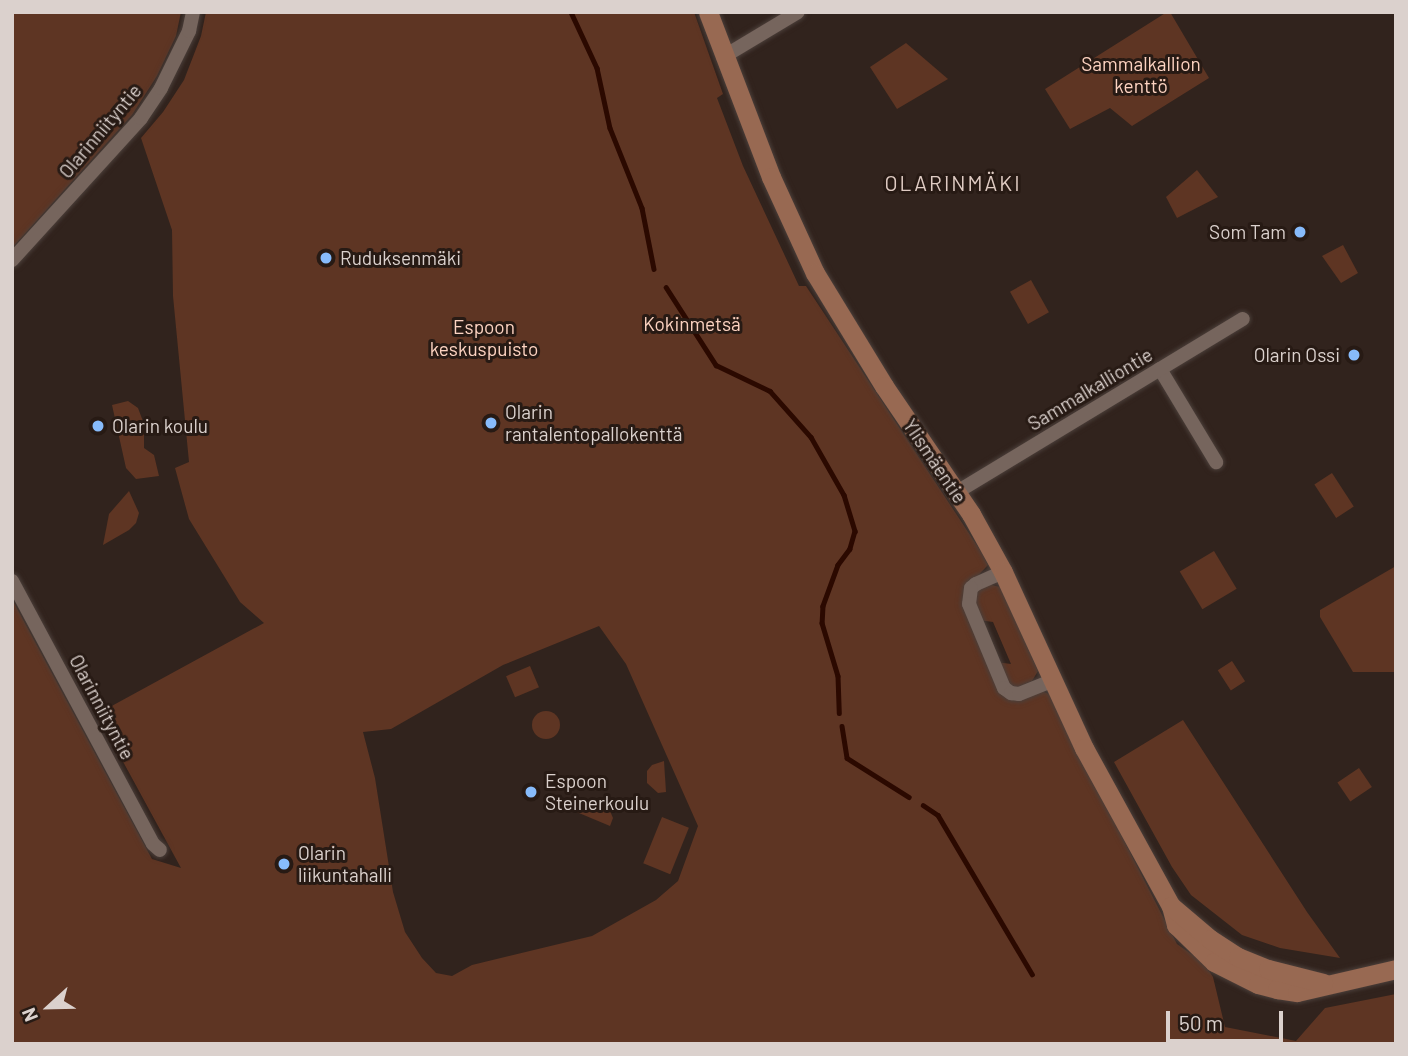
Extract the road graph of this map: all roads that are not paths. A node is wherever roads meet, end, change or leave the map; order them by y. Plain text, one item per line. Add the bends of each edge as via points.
1 (192, 12) edge
2 (708, 12) edge
3 (798, 12) edge
4 (723, 57) junction
5 (12, 260) edge
6 (1243, 319) dead end
7 (1160, 369) junction
8 (1216, 462) dead end
9 (957, 492) junction
10 (1003, 572) junction
11 (12, 581) edge
12 (1054, 680) junction
13 (160, 850) dead end
14 (1396, 969) edge

1 - 5 street, Olarinniityntie via 161,88 141,118
2 - 4 main road, Ylismäentie
3 - 4 street
4 - 9 main road, Ylismäentie via 814,273
6 - 7 street, Sammalkalliontie
7 - 8 street
7 - 9 street, Sammalkalliontie
9 - 10 main road, Ylismäentie
10 - 12 main road, Ylismäentie
10 - 12 street via 971,589 969,604 1004,688 1019,694
11 - 13 street, Olarinniityntie
12 - 14 main road, Ylismäentie via 1108,796 1171,906 1233,964 1323,983

